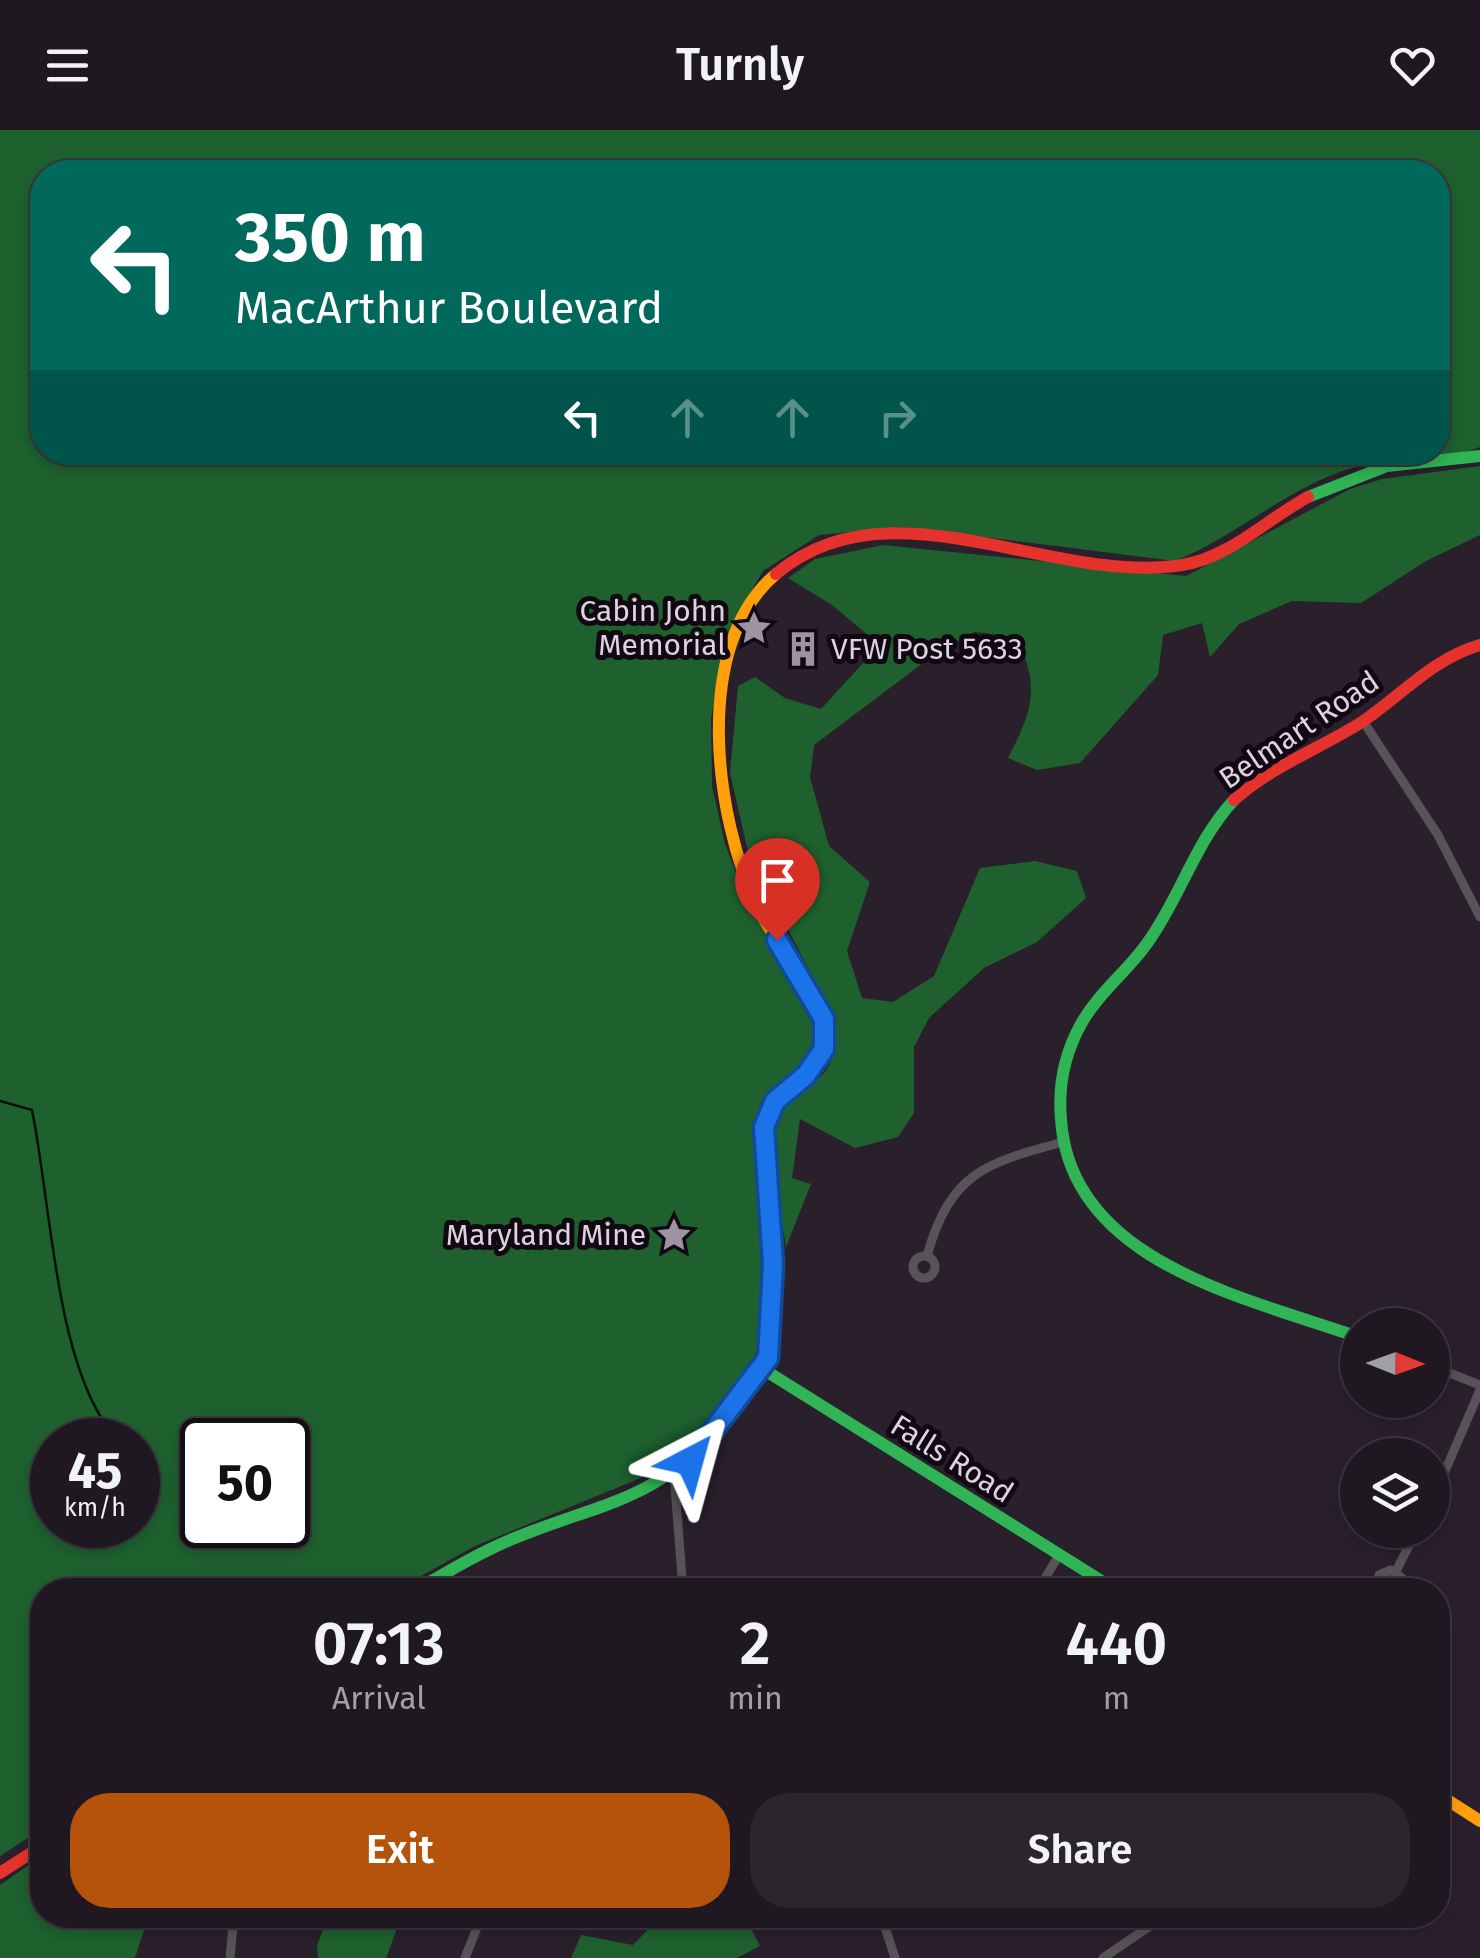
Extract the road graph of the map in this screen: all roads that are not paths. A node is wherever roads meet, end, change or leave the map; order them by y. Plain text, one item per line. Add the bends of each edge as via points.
1 (1480, 456) edge
2 (1450, 459) edge
3 (1396, 465) edge
4 (1480, 645) edge
5 (1363, 721) junction
6 (1480, 917) edge
7 (1063, 1142) junction
8 (927, 1256) dead end
9 (1340, 1330) edge
10 (763, 1369) junction
11 (1450, 1374) edge
12 (1480, 1388) edge
13 (1450, 1459) edge
14 (674, 1474) junction
15 (1408, 1548) edge
16 (1059, 1555) junction
17 (1396, 1571) junction
18 (448, 1572) junction
19 (437, 1578) edge
20 (450, 1578) edge
21 (682, 1578) edge
22 (1045, 1578) edge
23 (1096, 1578) edge
24 (1379, 1578) edge
25 (1402, 1578) edge
26 (1450, 1801) edge
27 (1480, 1820) edge
28 (30, 1854) edge
29 (0, 1873) edge
30 (233, 1928) edge
31 (477, 1928) edge
32 (885, 1928) edge
33 (1151, 1928) edge
34 (1121, 1954) edge
35 (230, 1958) edge
36 (465, 1958) edge
37 (896, 1958) edge
38 (1102, 1958) edge

1 - 2 street
3 - 10 street via 1306,498 1190,565 1103,563 883,533 812,546 766,582 725,672 719,782 725,820 757,906 819,1007 826,1033 817,1064 775,1101 764,1127 774,1301
4 - 5 street, Belmart Road via 1435,664
5 - 6 street via 1438,835
5 - 7 street, Belmart Road via 1262,777 1204,836 1149,943 1096,1000 1074,1038 1059,1090
7 - 8 street via 1002,1158 964,1181 937,1218
7 - 9 street, Belmart Road via 1094,1208 1141,1250
10 - 14 street
10 - 16 street, Falls Road
11 - 12 street
12 - 13 street
14 - 18 street
14 - 21 street
15 - 17 street
16 - 22 street
16 - 23 street, Falls Road
17 - 24 street
17 - 25 street
18 - 19 street
18 - 20 street
26 - 27 street
28 - 29 street
30 - 35 street
31 - 36 street
32 - 37 street
33 - 34 street
34 - 38 street

